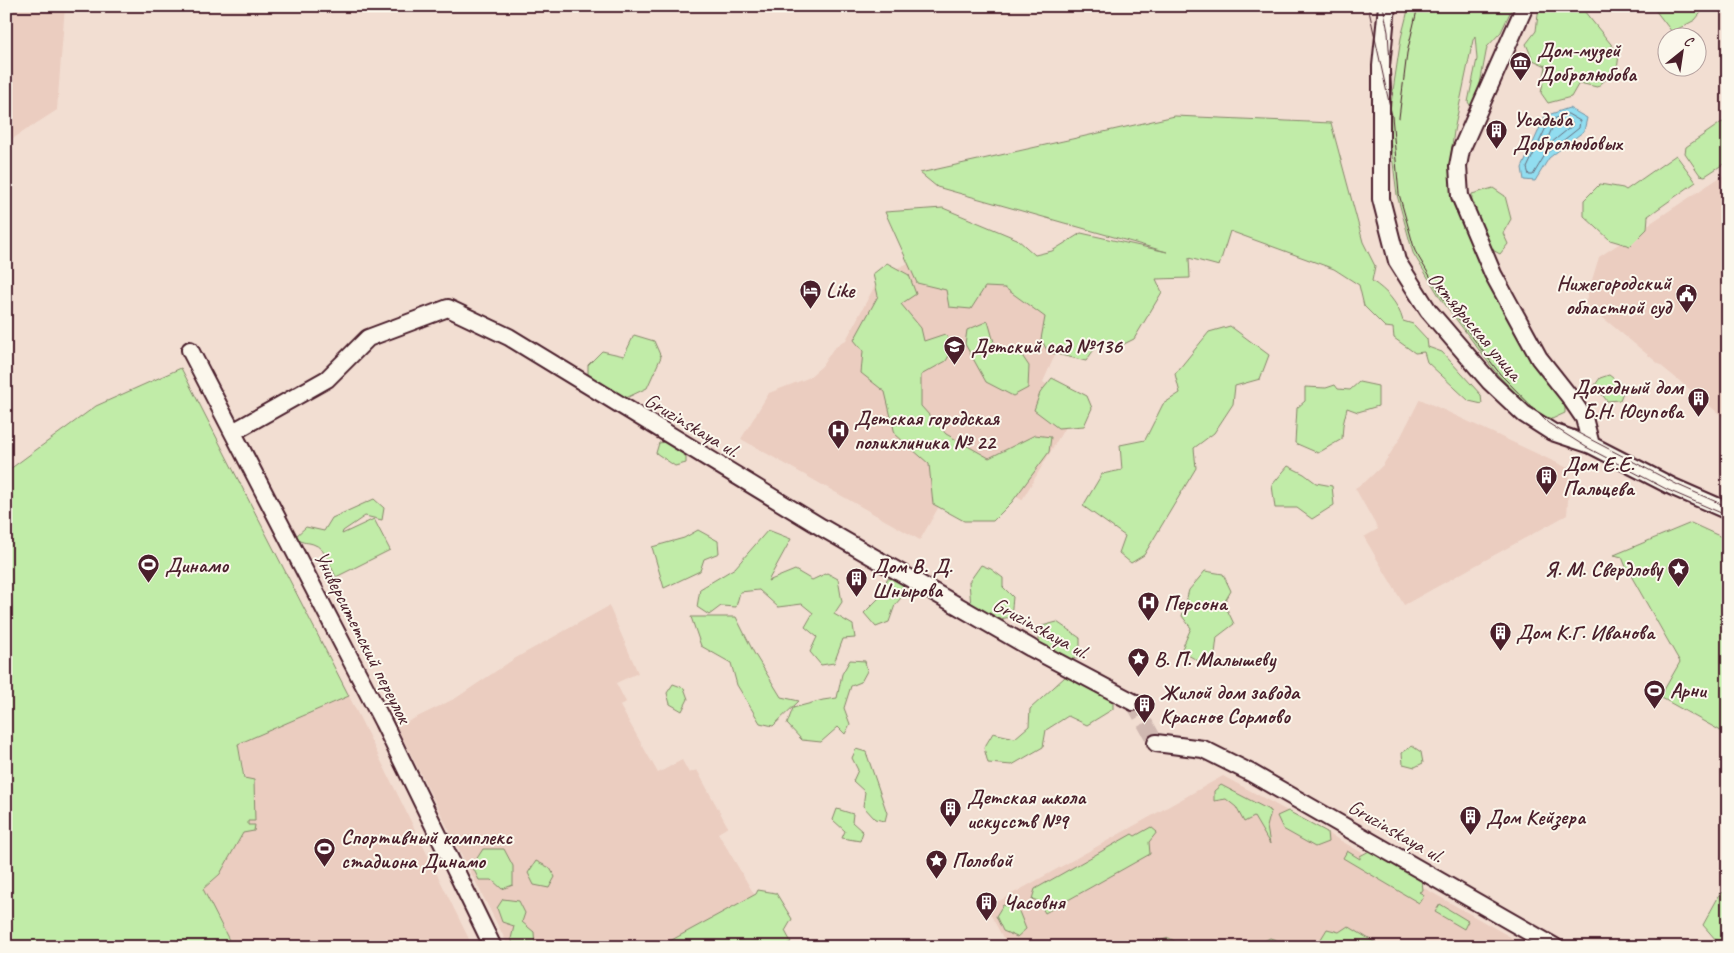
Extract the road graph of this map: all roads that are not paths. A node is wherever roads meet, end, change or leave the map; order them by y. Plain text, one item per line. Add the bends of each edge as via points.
1 (1376, 6) edge
2 (1387, 6) edge
3 (1525, 6) edge
4 (1383, 38) junction
5 (190, 350) dead end
6 (233, 432) junction
7 (1591, 444) junction
8 (1728, 511) edge
9 (1133, 702) tunnel mouth
10 (1156, 743) dead end
11 (493, 947) edge
12 (1554, 947) edge

1 - 4 street
2 - 4 street, Октябрьская улица
3 - 7 street via 1461,150 1458,166 1460,196 1506,301 1539,358 1584,418
4 - 7 street, Октябрьская улица via 1380,66 1381,199 1397,261 1428,310 1490,382 1524,414 1552,432
5 - 6 street, Университетский переулок
6 - 9 street, Gruzinskaya ul. via 327,380 368,338 448,308 509,338 813,522 1031,648
6 - 11 street, Университетский переулок via 383,722
7 - 8 street, Октябрьская улица via 1673,487
10 - 12 street, Gruzinskaya ul. via 1203,749 1251,773

